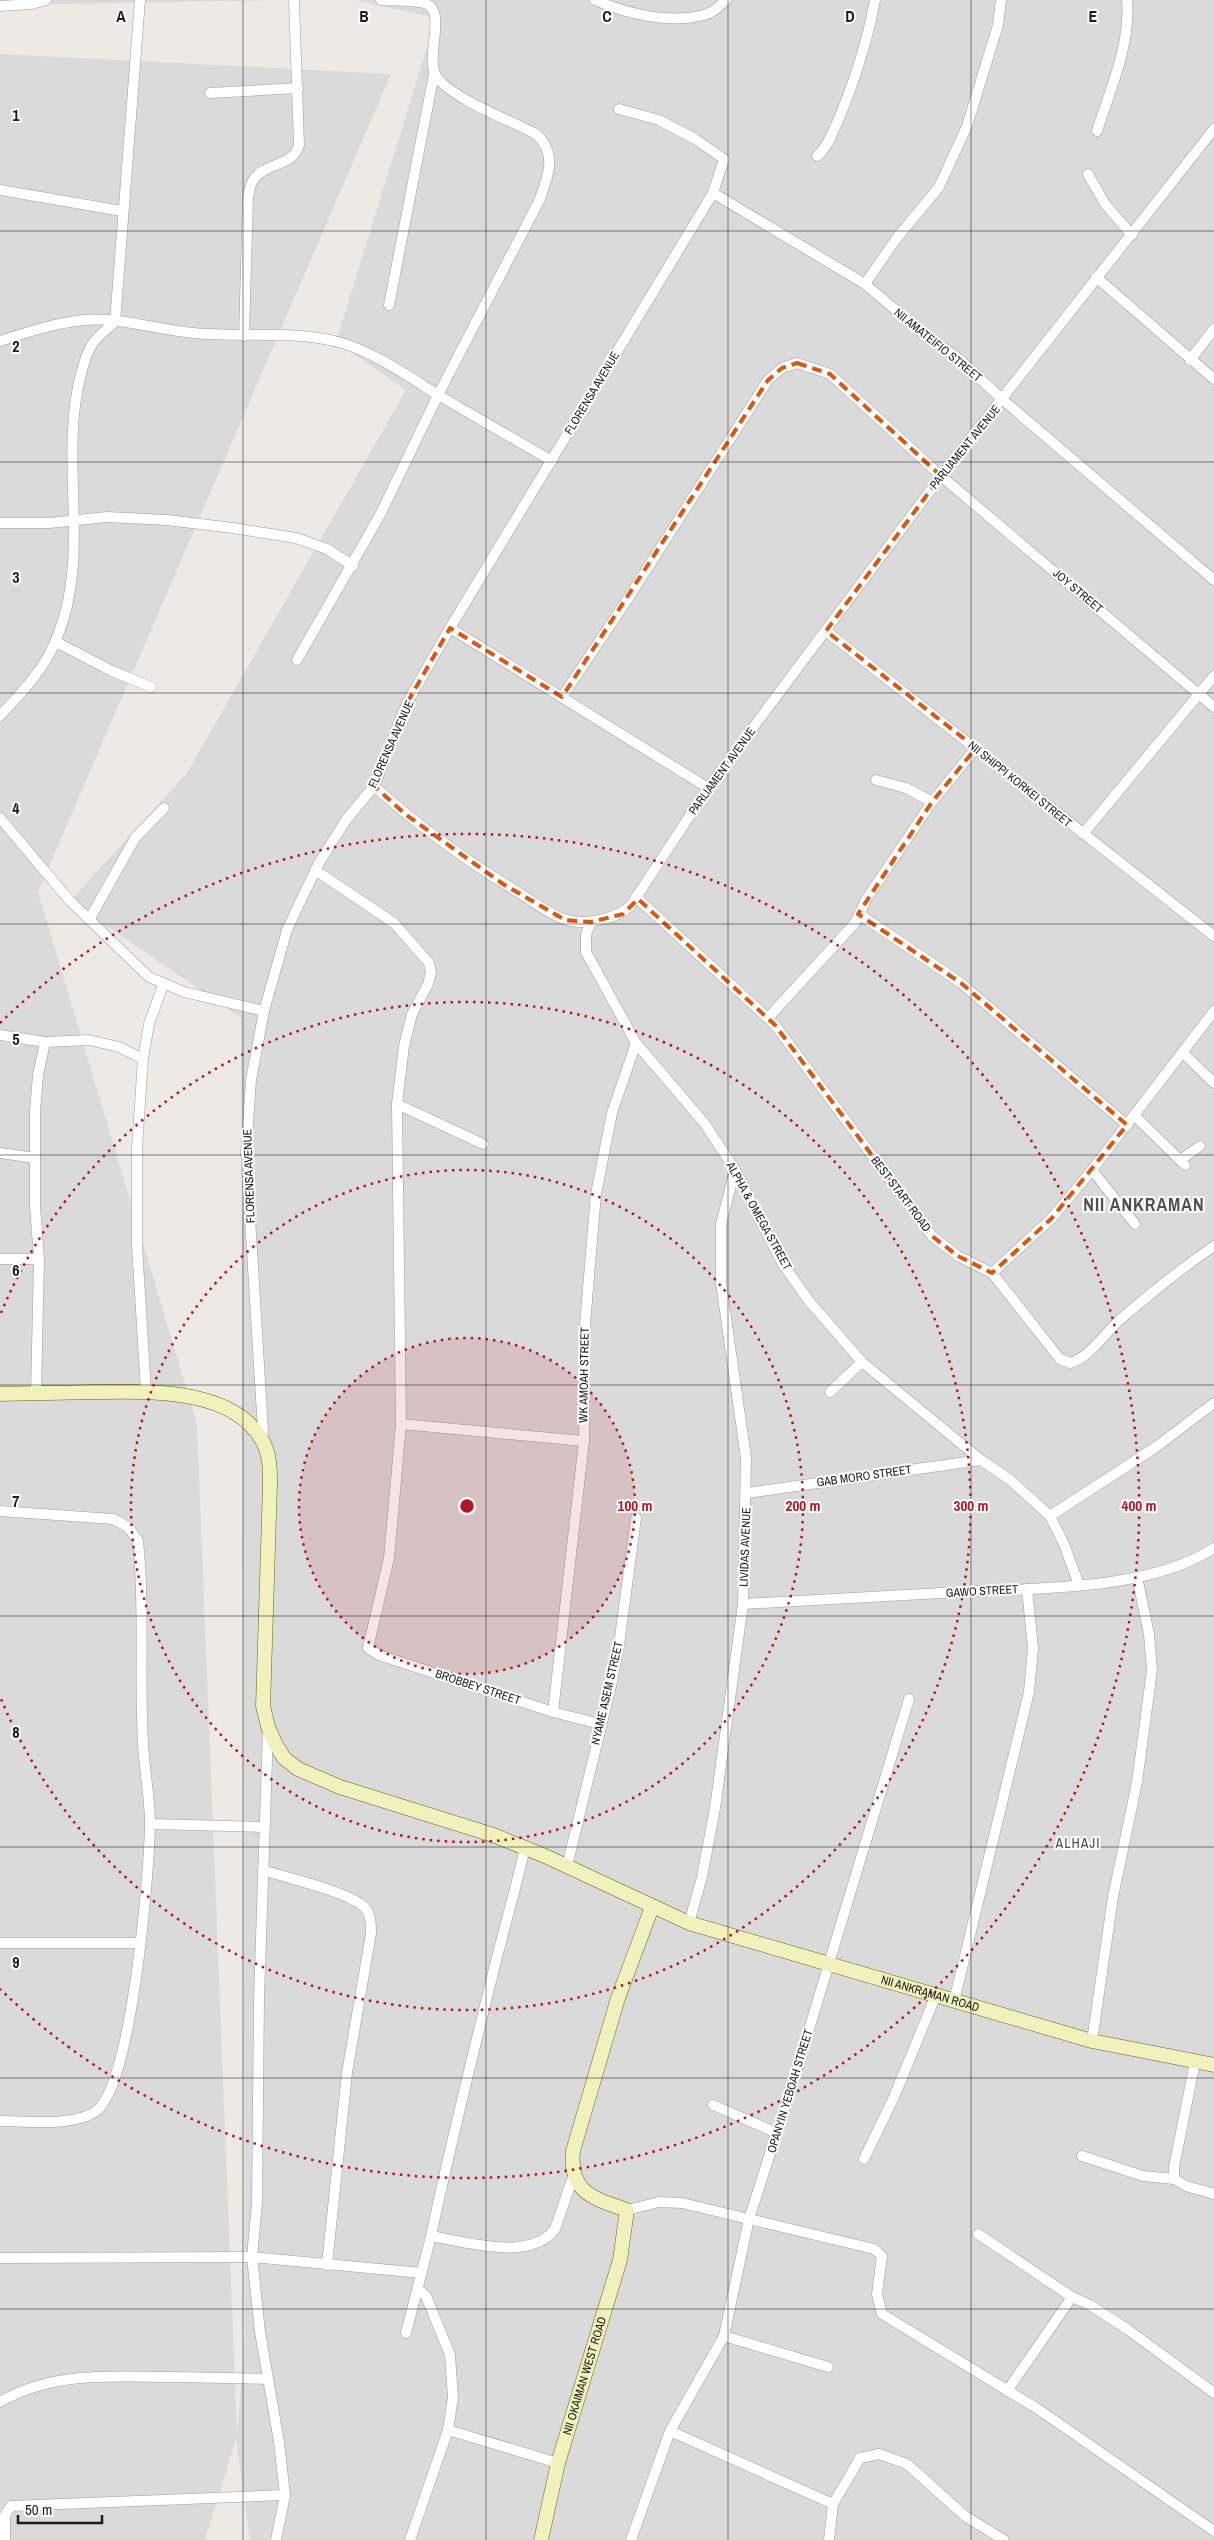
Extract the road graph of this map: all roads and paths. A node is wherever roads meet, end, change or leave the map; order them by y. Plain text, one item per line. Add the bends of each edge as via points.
1 (46, 0) edge
2 (140, 0) edge
3 (294, 0) edge
4 (381, 0) edge
5 (595, 0) edge
6 (726, 0) edge
7 (875, 0) edge
8 (1001, 0) edge
9 (1127, 0) edge
10 (0, 6) edge
11 (434, 74) junction
12 (298, 88) junction
13 (210, 93) dead end
14 (619, 109) dead end
15 (1214, 129) edge
16 (1097, 131) dead end
17 (817, 156) dead end
18 (1088, 174) dead end
19 (0, 190) edge
20 (713, 192) junction
21 (122, 211) junction
22 (1132, 235) junction
23 (1096, 276) junction
24 (865, 284) junction
25 (389, 305) dead end
26 (115, 322) junction
27 (1214, 328) edge
28 (244, 336) junction
29 (0, 341) edge
30 (1190, 360) junction
31 (1214, 379) edge
32 (438, 394) junction
33 (1003, 400) junction
34 (552, 460) junction
35 (941, 476) junction
36 (74, 519) junction
37 (0, 524) edge
38 (353, 566) junction
39 (1214, 580) edge
40 (450, 628) junction
41 (826, 632) junction
42 (56, 642) junction
43 (297, 660) dead end
44 (1214, 676) edge
45 (151, 687) dead end
46 (1200, 694) junction
47 (562, 697) junction
48 (1214, 707) edge
49 (0, 716) edge
50 (976, 748) junction
51 (876, 780) dead end
52 (374, 786) junction
53 (708, 788) junction
54 (932, 802) junction
55 (164, 808) dead end
56 (0, 818) edge
57 (1083, 834) junction
58 (315, 870) junction
59 (636, 897) junction
60 (859, 914) junction
61 (89, 920) junction
62 (591, 922) junction
63 (1214, 936) edge
64 (163, 985) junction
65 (264, 1011) junction
66 (1214, 1011) edge
67 (768, 1018) junction
68 (0, 1035) edge
69 (46, 1042) junction
70 (636, 1044) junction
71 (1183, 1053) junction
72 (143, 1059) junction
73 (1214, 1083) edge
74 (397, 1104) junction
75 (1134, 1115) junction
76 (1127, 1125) junction
77 (483, 1144) dead end
78 (1200, 1146) dead end
79 (0, 1153) edge
80 (34, 1158) junction
81 (735, 1170) junction
82 (1092, 1170) junction
83 (1135, 1224) dead end
84 (1214, 1246) edge
85 (0, 1259) edge
86 (39, 1259) junction
87 (992, 1273) junction
88 (862, 1362) junction
89 (146, 1391) junction
90 (830, 1392) dead end
91 (36, 1393) junction
92 (0, 1394) edge
93 (1214, 1403) edge
94 (401, 1424) junction
95 (262, 1439) junction
96 (584, 1441) junction
97 (981, 1460) junction
98 (747, 1493) junction
99 (0, 1511) edge
100 (1050, 1516) junction
101 (636, 1518) dead end
102 (1214, 1548) edge
103 (1137, 1577) junction
104 (1079, 1585) junction
105 (1027, 1589) junction
106 (743, 1604) junction
107 (909, 1698) dead end
108 (553, 1712) junction
109 (600, 1724) junction
110 (268, 1728) junction
111 (150, 1824) junction
112 (264, 1827) junction
113 (525, 1847) junction
114 (567, 1866) junction
115 (263, 1870) junction
116 (652, 1907) junction
117 (690, 1923) junction
118 (140, 1942) junction
119 (0, 1943) edge
120 (828, 1963) junction
121 (936, 1996) junction
122 (954, 2001) junction
123 (1092, 2041) junction
124 (1195, 2062) junction
125 (1214, 2065) edge
126 (713, 2105) dead end
127 (0, 2121) edge
128 (777, 2133) junction
129 (1082, 2156) dead end
130 (864, 2159) dead end
131 (574, 2174) junction
132 (1174, 2179) junction
133 (1214, 2194) edge
134 (627, 2210) junction
135 (749, 2219) junction
136 (978, 2234) dead end
137 (431, 2236) junction
138 (0, 2258) edge
139 (252, 2258) junction
140 (327, 2265) junction
141 (422, 2273) junction
142 (418, 2289) junction
143 (1072, 2296) junction
144 (406, 2333) dead end
145 (724, 2336) junction
146 (828, 2367) dead end
147 (268, 2379) junction
148 (1007, 2391) junction
149 (1214, 2393) edge
150 (0, 2402) edge
151 (448, 2430) junction
152 (670, 2431) junction
153 (558, 2463) junction
154 (285, 2495) junction
155 (833, 2504) junction
156 (1214, 2531) edge
157 (5, 2540) edge
158 (276, 2540) edge
159 (410, 2540) edge
160 (541, 2540) edge
161 (631, 2540) edge
162 (829, 2540) edge
163 (1004, 2540) edge

1 - 10 street
2 - 21 street
3 - 12 street
4 - 11 street via 424,3 432,8 436,18
5 - 6 street via 612,8 649,16 679,18 706,15
7 - 17 street via 869,34 856,74 827,144
8 - 24 street via 998,25 967,126 938,187
9 - 16 street via 1122,53
11 - 25 street
11 - 32 street via 460,95 536,134 545,142 550,160 539,201
12 - 13 street
12 - 28 street via 300,137 297,153 254,178 248,197
14 - 20 street, FLORENSA AVENUE via 659,120 695,139 724,160
15 - 22 street, PARLIAMENT AVENUE
18 - 22 street via 1105,204
19 - 21 street
20 - 24 street, NII AMATEIFIO STREET
20 - 34 street, FLORENSA AVENUE
21 - 26 street
22 - 23 street, PARLIAMENT AVENUE
23 - 30 street
23 - 33 street, PARLIAMENT AVENUE
24 - 33 street, NII AMATEIFIO STREET via 958,358
26 - 28 street via 196,334
26 - 29 street via 87,320 66,323
26 - 36 street via 92,343 76,393 71,462
27 - 30 street
28 - 32 street via 311,338 344,344 394,367
30 - 31 street
32 - 34 street
32 - 38 street
33 - 35 street, PARLIAMENT AVENUE
33 - 39 street, NII AMATEIFIO STREET
34 - 40 street, FLORENSA AVENUE
35 - 41 street, PARLIAMENT AVENUE
35 - 46 street, JOY STREET
35 - 47 street, JOY STREET via 830,374 797,364 782,368 768,380
36 - 37 street
36 - 38 street via 167,520 273,533 327,549
36 - 42 street via 70,590
38 - 43 street
40 - 47 street
40 - 52 street, FLORENSA AVENUE via 407,703
41 - 50 street, NII SHIPPI KORKEI STREET
41 - 53 street, PARLIAMENT AVENUE
42 - 45 street
42 - 49 street via 34,678
44 - 46 street
46 - 48 street, JOY STREET
46 - 57 street
47 - 53 street
50 - 54 street
50 - 57 street, NII SHIPPI KORKEI STREET
51 - 54 street via 906,788
52 - 58 street, FLORENSA AVENUE via 346,820
52 - 62 street, PARLIAMENT AVENUE via 405,814 503,884 565,920
53 - 59 street, PARLIAMENT AVENUE
54 - 60 street
55 - 61 street via 135,838
56 - 61 street
57 - 63 street, NII SHIPPI KORKEI STREET
58 - 65 street, FLORENSA AVENUE via 287,930
58 - 74 street via 394,923 429,963 428,984 412,1014 404,1046
59 - 62 street, PARLIAMENT AVENUE via 623,914
59 - 67 street, BEST START ROAD
60 - 67 street via 855,923
60 - 76 street via 960,983
61 - 64 street via 136,967
62 - 70 street, ALPHA & OMEGA STREET via 586,934 586,952
64 - 65 street
64 - 72 street via 149,1024
65 - 95 street, FLORENSA AVENUE via 251,1080 246,1152
66 - 71 street
67 - 87 street, BEST START ROAD via 932,1236 958,1256
68 - 69 street
69 - 72 street via 89,1040 119,1047
69 - 80 street via 34,1111
70 - 81 street, ALPHA & OMEGA STREET via 705,1124
70 - 96 street, WK AMOAH STREET via 612,1113 596,1194 585,1324
71 - 73 street
71 - 75 street
72 - 89 street via 135,1190
74 - 77 street
74 - 94 street
75 - 76 street
75 - 78 street via 1183,1163
76 - 82 street
79 - 80 street
80 - 86 street
81 - 88 street, ALPHA & OMEGA STREET via 782,1264
81 - 98 street, LIVIDAS AVENUE via 720,1224 721,1283 746,1458
82 - 83 street
82 - 87 street via 1051,1219
84 - 87 street, BEST START ROAD via 1174,1273 1120,1320 1082,1359 1070,1363 1060,1359
85 - 86 street
86 - 91 street
88 - 90 street
88 - 97 street, ALPHA & OMEGA STREET
89 - 91 street
89 - 95 street via 188,1395 220,1407 243,1420
91 - 92 street
93 - 100 street via 1156,1447
94 - 96 street
94 - 108 street, BROBBEY STREET via 389,1558 368,1648 379,1655
95 - 110 street, NII ANKRAMAN ROAD via 270,1459 262,1695
96 - 108 street, WK AMOAH STREET
97 - 98 street, GAB MORO STREET
97 - 100 street, ALPHA & OMEGA STREET via 1010,1479
98 - 106 street, LIVIDAS AVENUE
99 - 111 street via 113,1519 128,1527 138,1542 143,1742
100 - 104 street, ALPHA & OMEGA STREET
101 - 109 street, NYAME ASEM STREET via 619,1645
102 - 103 street, GAWO STREET via 1186,1563
103 - 104 street, GAWO STREET
103 - 123 street via 1149,1634 1152,1670 1137,1782 1113,1897
104 - 105 street, GAWO STREET
105 - 106 street, GAWO STREET
105 - 122 street via 1033,1648 1029,1692
106 - 117 street, LIVIDAS AVENUE via 715,1808
107 - 120 street, OPANYIN YEBOAH STREET
108 - 109 street, BROBBEY STREET
109 - 114 street, NYAME ASEM STREET
110 - 112 street
110 - 113 street, NII ANKRAMAN ROAD via 284,1758 306,1773
111 - 112 street
111 - 118 street
112 - 115 street
113 - 114 street, NII ANKRAMAN ROAD
113 - 137 street via 513,1906 447,2159
114 - 116 street, NII ANKRAMAN ROAD
115 - 139 street via 257,2203
115 - 140 street via 346,1897 363,1905 370,1916 372,1933 347,2073
116 - 117 street, NII ANKRAMAN ROAD
116 - 131 street via 620,1992 572,2151
117 - 120 street, NII ANKRAMAN ROAD
118 - 119 street
118 - 127 street via 124,2052 106,2101 97,2111 78,2120
120 - 121 street, NII ANKRAMAN ROAD
120 - 128 street, OPANYIN YEBOAH STREET
121 - 122 street, NII ANKRAMAN ROAD
121 - 130 street via 894,2098
122 - 123 street, NII ANKRAMAN ROAD
123 - 124 street, NII ANKRAMAN ROAD
124 - 125 street, NII ANKRAMAN ROAD
124 - 132 street
126 - 128 street
128 - 135 street, OPANYIN YEBOAH STREET
129 - 132 street via 1143,2176
131 - 134 street via 576,2183 593,2198
131 - 137 street via 555,2229 536,2244 488,2246
132 - 133 street
134 - 135 street via 659,2202 682,2203
134 - 153 street, NII OKAIMAN WEST ROAD via 620,2260
135 - 145 street, OPANYIN YEBOAH STREET
135 - 148 street via 874,2250 882,2256 878,2294 882,2314
136 - 143 street
137 - 141 street
138 - 139 street
139 - 140 street
139 - 147 street
140 - 141 street
141 - 142 street
142 - 144 street
142 - 151 street via 426,2296 450,2355 453,2397
143 - 148 street
143 - 149 street via 1120,2324
145 - 146 street
145 - 152 street, OPANYIN YEBOAH STREET
147 - 150 street via 98,2376 56,2380 26,2389
147 - 154 street
148 - 156 street
151 - 153 street
151 - 159 street
152 - 155 street
152 - 161 street, OPANYIN YEBOAH STREET
153 - 160 street, NII OKAIMAN WEST ROAD
154 - 157 street via 11,2506 5,2515
154 - 158 street
155 - 162 street
155 - 163 street via 860,2458 879,2454 906,2464 965,2516

